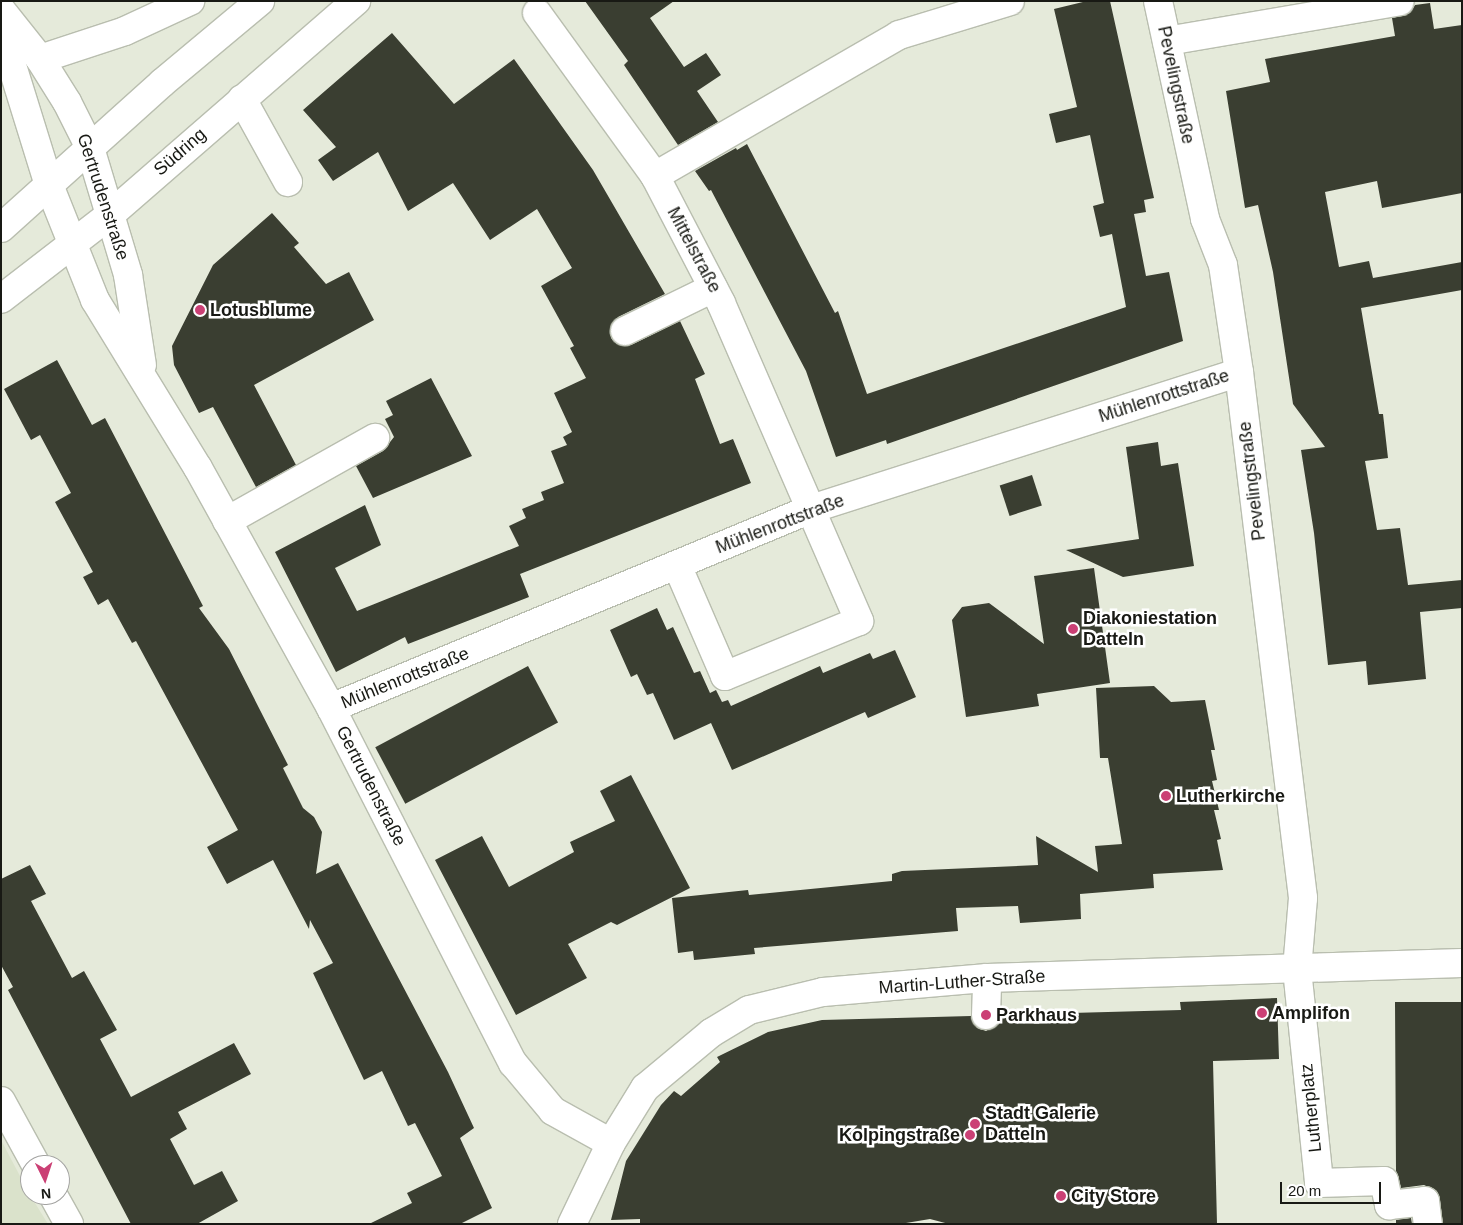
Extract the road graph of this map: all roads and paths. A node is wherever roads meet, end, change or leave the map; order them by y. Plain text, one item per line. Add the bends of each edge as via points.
1 (190, 1) edge
2 (260, 1) edge
3 (356, 1) edge
4 (1010, 1) edge
5 (1158, 1) edge
6 (1400, 1) edge
7 (1, 10) edge
8 (537, 13) dead end
9 (1, 30) edge
10 (1167, 41) junction
11 (40, 59) junction
12 (242, 99) junction
13 (90, 148) junction
14 (655, 176) junction
15 (288, 182) dead end
16 (49, 185) junction
17 (111, 214) junction
18 (1, 228) edge
19 (71, 244) junction
20 (713, 288) junction
21 (1, 299) edge
22 (625, 331) dead end
23 (1239, 372) junction
24 (144, 376) junction
25 (375, 438) dead end
26 (811, 509) junction
27 (227, 521) junction
28 (677, 565) junction
29 (332, 708) junction
30 (1462, 963) edge
31 (1297, 968) junction
32 (987, 978) junction
33 (986, 1015) dead end
34 (1, 1101) edge
35 (611, 1143) junction
36 (31, 1155) edge
37 (59, 1205) edge
38 (69, 1224) edge
39 (572, 1224) edge
40 (1428, 1224) edge

1 - 11 street via 125,31
2 - 13 street
3 - 12 street, Südring
4 - 14 street via 899,35
5 - 10 street, Pevelingstraße
6 - 10 street
7 - 11 street, Gertrudenstraße
8 - 14 street, Mittelstraße
9 - 16 street, Gertrudenstraße
10 - 23 street, Pevelingstraße via 1205,219 1223,265
11 - 13 street, Gertrudenstraße
12 - 15 street
12 - 17 street, Südring
13 - 16 street
13 - 17 street, Gertrudenstraße
14 - 20 street, Mittelstraße
16 - 18 street
16 - 19 street, Gertrudenstraße
17 - 19 street, Südring
17 - 24 street, Gertrudenstraße via 128,275
19 - 21 street, Südring
19 - 24 street, Gertrudenstraße via 95,300
20 - 22 street
20 - 26 street, Mittelstraße
23 - 26 street, Mühlenrottstraße
23 - 31 street, Pevelingstraße via 1303,898
24 - 27 street, Gertrudenstraße
25 - 27 street
26 - 28 street, Mühlenrottstraße
26 - 28 street, Mittelstraße via 859,621 725,676
27 - 29 street, Gertrudenstraße
28 - 29 street, Mühlenrottstraße
29 - 35 street, Gertrudenstraße via 513,1063 553,1111
30 - 31 street, Martin-Luther-Straße
31 - 32 street, Martin-Luther-Straße
31 - 40 street, Lutherplatz via 1319,1183 1384,1181 1389,1205 1425,1201
32 - 33 street
32 - 35 street, Martin-Luther-Straße via 823,992 749,1010 711,1033 645,1088
34 - 36 street
35 - 39 street, Martin-Luther-Straße
37 - 38 street

